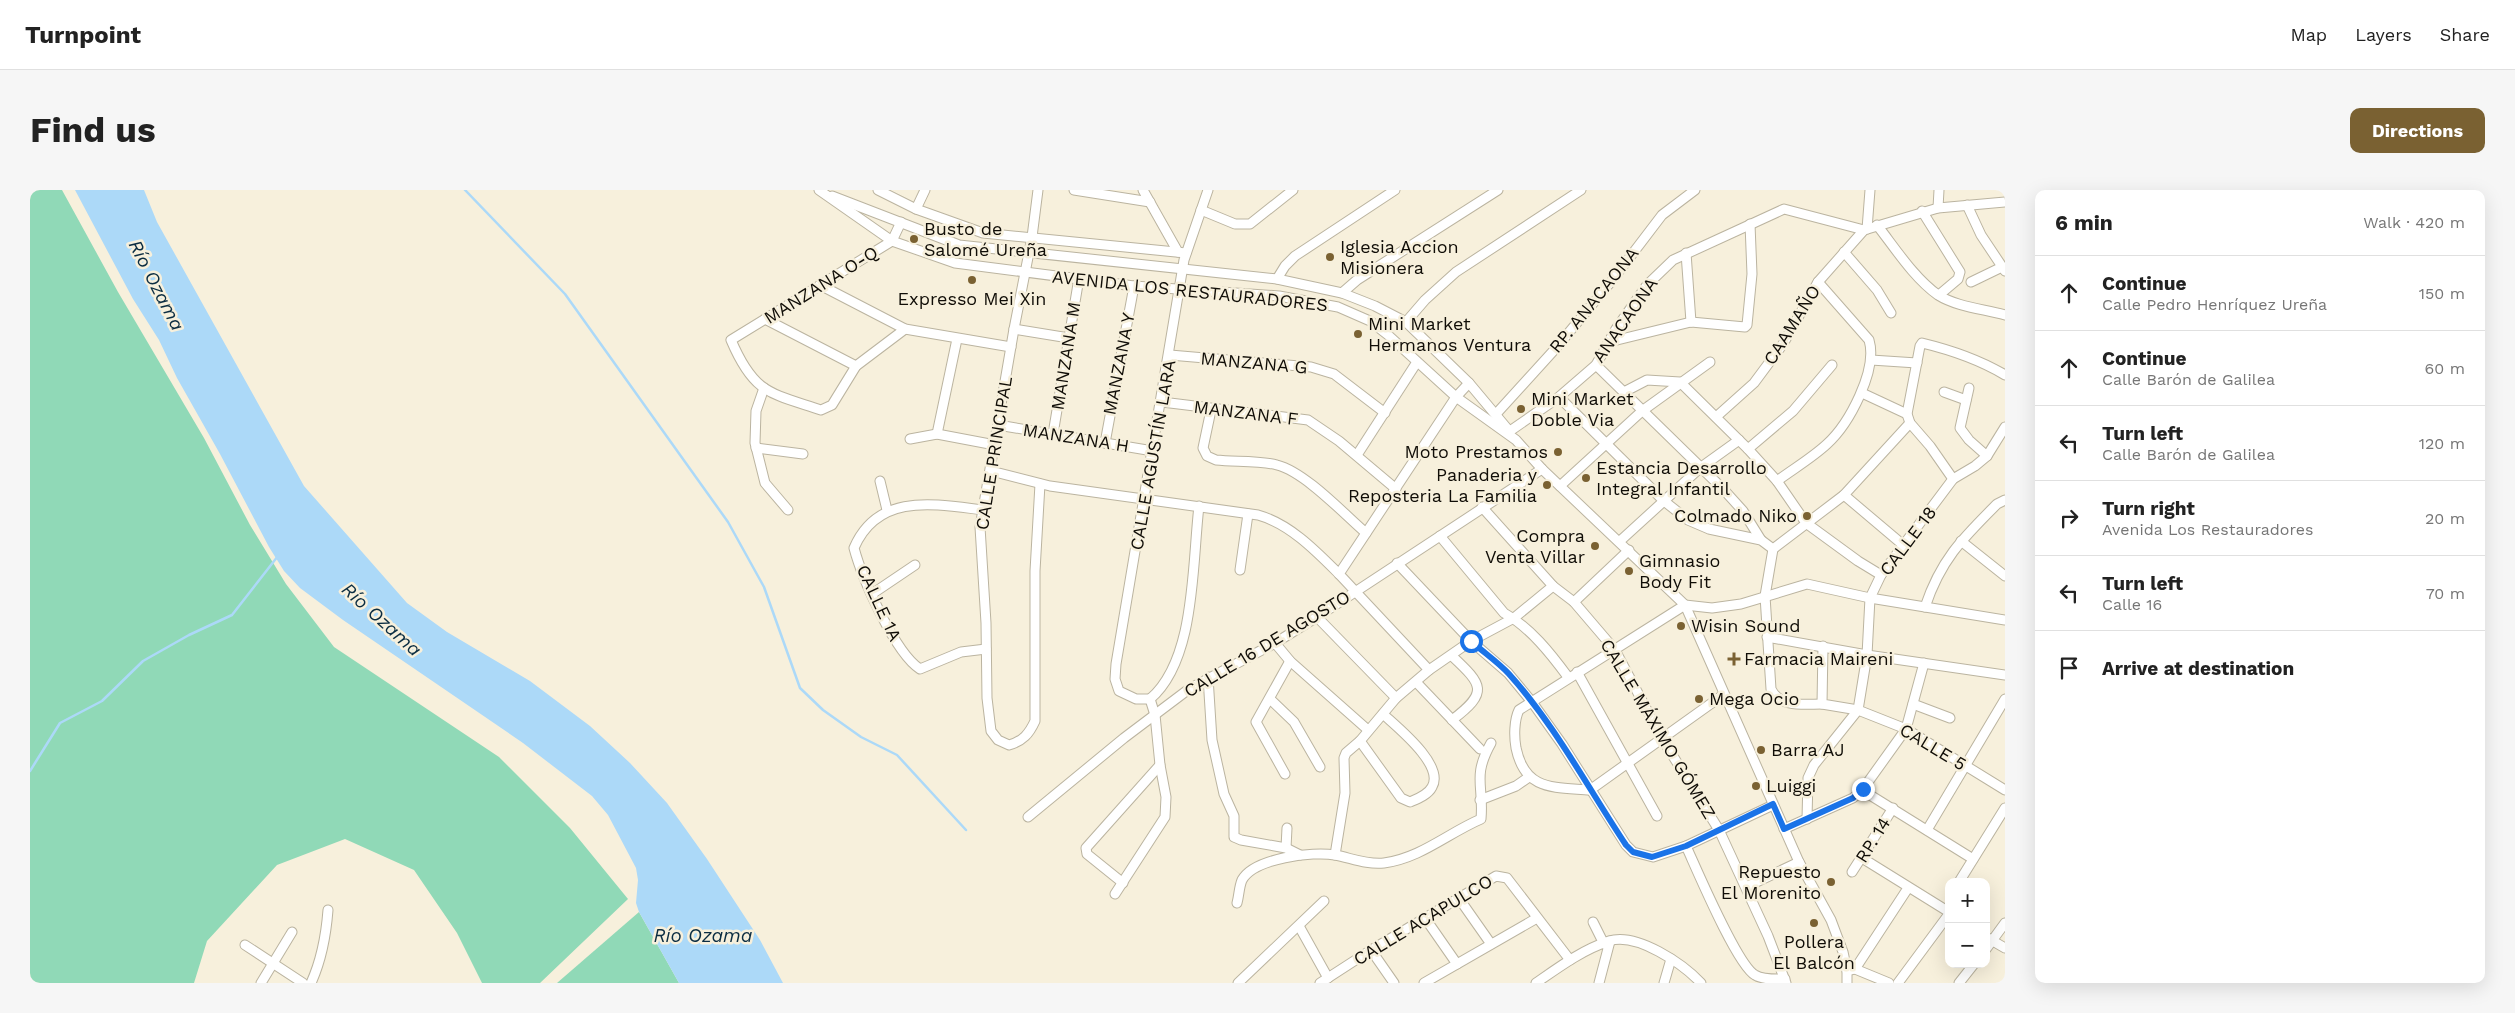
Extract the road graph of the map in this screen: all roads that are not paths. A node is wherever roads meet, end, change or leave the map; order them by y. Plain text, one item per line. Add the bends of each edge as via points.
1 (878, 190) edge
2 (925, 190) edge
3 (1038, 190) edge
4 (1074, 190) edge
5 (1143, 190) edge
6 (1208, 190) edge
7 (1293, 190) edge
8 (1395, 190) edge
9 (1498, 190) edge
10 (1581, 190) edge
11 (1695, 190) edge
12 (1870, 190) edge
13 (1939, 190) edge
14 (821, 191) edge
15 (1150, 202) junction
16 (2005, 202) edge
17 (1967, 205) junction
18 (1938, 208) junction
19 (916, 209) junction
20 (1201, 210) junction
21 (1922, 211) junction
22 (901, 222) junction
23 (1750, 224) junction
24 (1877, 225) junction
25 (1865, 230) junction
26 (1032, 238) junction
27 (892, 241) junction
28 (1182, 252) junction
29 (1844, 252) junction
30 (1030, 253) junction
31 (1686, 254) junction
32 (2004, 269) edge
33 (1183, 270) junction
34 (1026, 273) junction
35 (1079, 278) junction
36 (1277, 279) junction
37 (1818, 282) junction
38 (1972, 282) dead end
39 (820, 285) junction
40 (1134, 286) junction
41 (1180, 289) junction
42 (1342, 293) junction
43 (1939, 295) junction
44 (1891, 313) dead end
45 (2005, 315) edge
46 (765, 319) junction
47 (1406, 322) junction
48 (1691, 322) junction
49 (905, 329) junction
50 (1014, 329) junction
51 (1069, 338) junction
52 (956, 339) junction
53 (1609, 342) junction
54 (1010, 348) junction
55 (1170, 355) junction
56 (1871, 360) junction
57 (1417, 362) junction
58 (1710, 362) dead end
59 (1917, 363) junction
60 (1596, 365) junction
61 (1832, 365) dead end
62 (856, 366) junction
63 (2005, 375) edge
64 (1680, 382) junction
65 (1469, 383) junction
66 (764, 388) junction
67 (1969, 388) dead end
68 (1624, 392) junction
69 (1944, 392) dead end
70 (1862, 393) junction
71 (1456, 397) junction
72 (1559, 397) junction
73 (1966, 400) junction
74 (1162, 402) junction
75 (1211, 410) junction
76 (1642, 411) junction
77 (1385, 413) junction
78 (1496, 414) junction
79 (1716, 417) junction
80 (1908, 418) junction
81 (998, 425) junction
82 (2005, 427) edge
83 (1510, 431) junction
84 (937, 434) junction
85 (1053, 434) junction
86 (910, 439) dead end
87 (1516, 440) junction
88 (1740, 440) junction
89 (1105, 443) junction
90 (1607, 443) junction
91 (995, 445) junction
92 (756, 448) junction
93 (1748, 449) junction
94 (1153, 451) junction
95 (803, 454) dead end
96 (1357, 455) junction
97 (1987, 456) junction
98 (1700, 468) junction
99 (1542, 469) junction
100 (991, 471) junction
101 (1953, 479) junction
102 (880, 480) dead end
103 (1777, 481) junction
104 (1040, 484) junction
105 (1560, 486) junction
106 (1396, 489) junction
107 (1844, 494) junction
108 (1145, 500) junction
109 (2005, 500) edge
110 (1664, 501) junction
111 (1199, 506) junction
112 (1482, 507) junction
113 (788, 510) dead end
114 (887, 510) junction
115 (983, 510) junction
116 (1248, 514) junction
117 (1806, 523) junction
118 (1366, 532) junction
119 (1440, 536) junction
120 (1761, 540) junction
121 (1961, 540) junction
122 (1620, 541) junction
123 (1902, 544) junction
124 (1773, 549) junction
125 (1629, 550) junction
126 (1398, 563) junction
127 (915, 565) dead end
128 (1240, 570) dead end
129 (1338, 574) junction
130 (1881, 575) junction
131 (2005, 576) edge
132 (1553, 586) junction
133 (1354, 592) junction
134 (872, 594) junction
135 (1765, 596) junction
136 (1870, 598) junction
137 (1574, 602) junction
138 (1685, 605) junction
139 (1925, 607) junction
140 (1317, 617) junction
141 (1514, 618) junction
142 (2005, 620) edge
143 (1767, 637) junction
144 (1471, 641) junction
145 (1275, 643) junction
146 (1823, 646) junction
147 (986, 649) junction
148 (1614, 650) junction
149 (1863, 654) junction
150 (1452, 656) junction
151 (1290, 661) junction
152 (1924, 663) junction
153 (1429, 670) junction
154 (1577, 672) junction
155 (2005, 675) edge
156 (1208, 677) junction
157 (1568, 677) junction
158 (1416, 682) junction
159 (1723, 695) junction
160 (1396, 698) junction
161 (1150, 699) junction
162 (1270, 699) junction
163 (2005, 699) edge
164 (1532, 702) junction
165 (1822, 704) junction
166 (1913, 704) junction
167 (1858, 710) junction
168 (1156, 714) junction
169 (1383, 714) junction
170 (1950, 718) dead end
171 (1452, 720) junction
172 (1906, 729) junction
173 (1368, 730) junction
174 (1360, 740) junction
175 (1663, 740) junction
176 (1491, 743) dead end
177 (1480, 749) dead end
178 (1626, 764) junction
179 (1160, 765) junction
180 (1965, 766) junction
181 (1320, 767) dead end
182 (1285, 774) dead end
183 (1530, 777) junction
184 (1590, 790) junction
185 (2005, 790) edge
186 (1858, 794) junction
187 (1480, 800) junction
188 (1773, 804) junction
189 (1892, 808) junction
190 (2005, 808) edge
191 (1657, 816) dead end
192 (1028, 818) dead end
193 (1807, 819) junction
194 (1287, 828) dead end
195 (1784, 829) junction
196 (1719, 830) junction
197 (1927, 830) junction
198 (1686, 846) junction
199 (1286, 848) junction
200 (1300, 855) junction
201 (1335, 855) junction
202 (1862, 858) junction
203 (1973, 859) junction
204 (1799, 862) junction
205 (1852, 872) dead end
206 (1961, 878) edge
207 (1123, 883) junction
208 (1746, 887) junction
209 (1908, 888) junction
210 (1115, 894) dead end
211 (1458, 897) junction
212 (1324, 901) dead end
213 (1237, 903) dead end
214 (328, 910) dead end
215 (1945, 910) edge
216 (1945, 914) edge
217 (1425, 918) junction
218 (1537, 918) junction
219 (1593, 922) dead end
220 (2005, 923) edge
221 (1299, 926) junction
222 (292, 932) dead end
223 (1990, 938) edge
224 (1990, 940) edge
225 (1607, 942) junction
226 (1490, 944) junction
227 (245, 945) dead end
228 (2005, 948) edge
229 (1371, 950) junction
230 (1670, 958) junction
231 (1570, 960) junction
232 (273, 963) junction
233 (1457, 964) junction
234 (1971, 968) edge
235 (1851, 970) junction
236 (1786, 981) edge
237 (1900, 981) edge
238 (1322, 982) edge
239 (262, 983) edge
240 (303, 983) edge
241 (311, 983) edge
242 (1238, 983) edge
243 (1394, 983) edge
244 (1424, 983) edge
245 (1537, 983) edge
246 (1599, 983) edge
247 (1664, 983) edge
248 (1700, 983) edge
249 (1847, 983) edge
250 (1889, 983) edge
251 (1960, 983) edge

1 - 19 street
2 - 19 street
3 - 26 street, CALLE PRINCIPAL
4 - 15 street
5 - 15 street
6 - 20 street, CALLE AGUSTÍN LARA
7 - 20 street via 1250,224 1235,224
8 - 36 street via 1295,256
9 - 42 street via 1357,280
10 - 47 street via 1456,272
11 - 78 street, RP. ANACAONA via 1662,215 1562,341
12 - 25 street
13 - 18 street
14 - 22 street
14 - 27 street, AVENIDA LOS RESTAURADORES
15 - 28 street
16 - 17 street
17 - 18 street
17 - 32 street via 1981,235
18 - 21 street
19 - 26 street via 976,231
20 - 28 street, CALLE AGUSTÍN LARA
21 - 24 street
21 - 43 street via 1960,272 1958,279
22 - 27 street, MANZANA O-Q
22 - 30 street via 959,245
23 - 25 street, ANACAONA via 1784,209
23 - 31 street, ANACAONA
23 - 48 street via 1752,274 1745,327
24 - 25 street
24 - 43 street via 1912,270
25 - 29 street, CAAMAÑO
26 - 28 street
26 - 30 street, CALLE PRINCIPAL
27 - 34 street, AVENIDA LOS RESTAURADORES via 955,263
27 - 39 street, MANZANA O-Q
28 - 33 street, CALLE AGUSTÍN LARA
29 - 37 street, CAAMAÑO
29 - 44 street via 1877,290
30 - 33 street
30 - 34 street, CALLE PRINCIPAL
31 - 48 street
31 - 53 street, ANACAONA via 1668,263 1647,285
32 - 38 street
33 - 36 street
33 - 41 street, CALLE AGUSTÍN LARA
34 - 35 street, AVENIDA LOS RESTAURADORES
34 - 50 street, CALLE PRINCIPAL
35 - 40 street, AVENIDA LOS RESTAURADORES
35 - 51 street, MANZANA M
36 - 42 street
37 - 56 street via 1869,340
37 - 79 street, CAAMAÑO via 1782,344 1754,383
39 - 46 street, MANZANA O-Q
39 - 49 street
40 - 41 street, AVENIDA LOS RESTAURADORES
40 - 89 street, MANZANA Y
41 - 55 street, CALLE AGUSTÍN LARA
41 - 57 street, AVENIDA LOS RESTAURADORES via 1279,296 1338,307 1370,321
42 - 47 street
43 - 45 street
46 - 62 street
46 - 66 street, MANZANA O-Q via 731,340 738,358 753,380
47 - 65 street
48 - 53 street
49 - 52 street
49 - 62 street
50 - 51 street
50 - 54 street, CALLE PRINCIPAL
51 - 85 street, MANZANA M
52 - 54 street
52 - 84 street
53 - 60 street, ANACAONA
54 - 81 street, CALLE PRINCIPAL
55 - 74 street, CALLE AGUSTÍN LARA
55 - 77 street, MANZANA G via 1311,367 1334,374
56 - 59 street
56 - 70 street
57 - 71 street, AVENIDA LOS RESTAURADORES
57 - 77 street
58 - 64 street
59 - 63 street via 1922,343 1966,356
59 - 80 street
60 - 68 street
60 - 72 street, ANACAONA
61 - 93 street via 1793,411
62 - 66 street via 832,405 821,410 769,393
64 - 68 street via 1647,380
64 - 76 street
64 - 79 street
65 - 71 street
65 - 78 street
66 - 92 street via 756,411
67 - 73 street
68 - 76 street
69 - 73 street
70 - 80 street
70 - 103 street via 1831,441
71 - 87 street, AVENIDA LOS RESTAURADORES
71 - 106 street
72 - 83 street, ANACAONA
72 - 90 street
73 - 97 street via 1960,428
74 - 75 street, MANZANA F
74 - 94 street, CALLE AGUSTÍN LARA
75 - 96 street, MANZANA F via 1248,411 1308,420
75 - 118 street via 1203,448 1207,456 1216,460 1276,464 1286,468 1304,479
76 - 90 street
76 - 98 street
77 - 96 street
78 - 83 street
79 - 88 street
80 - 101 street
80 - 107 street
81 - 85 street, MANZANA H
81 - 91 street, CALLE PRINCIPAL
82 - 97 street, CALLE 18
83 - 87 street
84 - 86 street
84 - 91 street
85 - 89 street, MANZANA H
87 - 99 street, AVENIDA LOS RESTAURADORES
88 - 93 street
88 - 98 street
89 - 94 street, MANZANA H
90 - 105 street
90 - 110 street
91 - 100 street, CALLE PRINCIPAL
92 - 95 street
92 - 113 street via 765,483
93 - 103 street
94 - 108 street, CALLE AGUSTÍN LARA
96 - 106 street, MANZANA F
97 - 101 street, CALLE 18
98 - 110 street
98 - 120 street via 1743,511
99 - 105 street, AVENIDA LOS RESTAURADORES
99 - 112 street, CALLE 16 DE AGOSTO
100 - 104 street
100 - 115 street, CALLE PRINCIPAL
101 - 123 street, CALLE 18 via 1929,514
102 - 114 street
103 - 117 street
104 - 108 street
104 - 147 street, CALLE PRINCIPAL via 1035,721 1021,742 1009,745 998,740 991,731
105 - 122 street, AVENIDA LOS RESTAURADORES
106 - 118 street
107 - 117 street
107 - 123 street
108 - 111 street
108 - 161 street, CALLE AGUSTÍN LARA via 1115,679 1119,691 1126,695
109 - 121 street
110 - 120 street via 1697,525
110 - 122 street
111 - 116 street
111 - 161 street via 1182,645 1169,677
112 - 119 street, CALLE 16 DE AGOSTO
112 - 132 street, CALLE MÁXIMO GÓMEZ
114 - 115 street via 930,504
114 - 134 street, CALLE 1A via 861,532 854,548
115 - 147 street, CALLE PRINCIPAL via 980,527
116 - 128 street
116 - 129 street via 1272,519 1286,527
117 - 124 street
117 - 130 street
118 - 129 street
119 - 126 street, CALLE 16 DE AGOSTO
119 - 141 street via 1504,613
120 - 124 street
121 - 131 street
121 - 139 street via 1938,573
122 - 125 street, AVENIDA LOS RESTAURADORES
123 - 130 street, CALLE 18
124 - 135 street, CALLE 5
125 - 137 street
125 - 138 street, AVENIDA LOS RESTAURADORES
126 - 133 street, CALLE 16 DE AGOSTO
126 - 144 street
127 - 134 street
129 - 133 street
130 - 136 street, CALLE 18
132 - 137 street, CALLE MÁXIMO GÓMEZ
132 - 141 street
133 - 140 street, CALLE 16 DE AGOSTO
133 - 153 street
134 - 147 street, CALLE 1A via 904,655 920,669 961,652
135 - 136 street via 1806,584
135 - 138 street via 1741,604 1712,608
135 - 143 street, CALLE 5
136 - 139 street
136 - 149 street, CALLE 18
137 - 148 street, CALLE MÁXIMO GÓMEZ
138 - 148 street
138 - 159 street, AVENIDA LOS RESTAURADORES
139 - 142 street
140 - 145 street, CALLE 16 DE AGOSTO
140 - 160 street
141 - 144 street
141 - 157 street via 1552,655
143 - 146 street
143 - 165 street, CALLE 5 via 1774,694 1783,702
144 - 150 street
144 - 164 street via 1508,673
145 - 151 street
145 - 156 street, CALLE 16 DE AGOSTO
146 - 149 street
146 - 165 street
148 - 154 street
148 - 175 street, CALLE MÁXIMO GÓMEZ
149 - 152 street
149 - 167 street, CALLE 18
150 - 153 street
150 - 171 street via 1479,686 1478,695
151 - 162 street
151 - 173 street
152 - 155 street
152 - 166 street
153 - 158 street
154 - 157 street
154 - 178 street
156 - 168 street, CALLE 16 DE AGOSTO
156 - 199 street via 1212,740 1224,794 1234,816 1234,837
157 - 164 street
158 - 160 street
158 - 171 street
159 - 175 street
159 - 188 street, AVENIDA LOS RESTAURADORES
160 - 169 street
161 - 168 street
162 - 181 street via 1294,722
162 - 182 street via 1257,724
163 - 180 street
164 - 183 street via 1516,715 1515,742 1522,769
164 - 184 street
165 - 167 street, CALLE 5
166 - 170 street
166 - 172 street
167 - 172 street, CALLE 5
167 - 193 street via 1814,765 1808,778
168 - 179 street
168 - 192 street, CALLE 16 DE AGOSTO
169 - 173 street
169 - 174 street via 1429,762 1435,776 1432,787 1410,802 1401,798
171 - 177 street
172 - 180 street, CALLE 5
172 - 186 street
173 - 174 street
174 - 201 street via 1344,758 1345,793
175 - 178 street
175 - 196 street, CALLE MÁXIMO GÓMEZ
176 - 187 street via 1480,767
178 - 184 street
178 - 191 street
179 - 207 street via 1166,797 1165,817
179 - 207 street via 1086,848 1086,854
180 - 185 street, CALLE 5
180 - 197 street
183 - 184 street via 1551,787
183 - 187 street via 1522,784
184 - 198 street via 1633,852 1652,857
186 - 189 street via 1870,795
186 - 193 street
187 - 201 street via 1481,819 1417,853 1383,863
188 - 195 street, AVENIDA LOS RESTAURADORES
188 - 196 street
189 - 197 street
189 - 202 street, RP. 14
190 - 203 street
193 - 195 street
194 - 199 street
195 - 204 street, AVENIDA LOS RESTAURADORES
196 - 198 street
196 - 208 street, CALLE MÁXIMO GÓMEZ
197 - 203 street
198 - 236 street via 1747,969 1763,978
199 - 200 street
200 - 201 street
200 - 213 street via 1267,863 1252,871 1242,881
202 - 205 street, RP. 14
202 - 209 street
203 - 206 street
204 - 208 street
204 - 235 street, AVENIDA LOS RESTAURADORES via 1831,920
207 - 210 street
208 - 236 street, CALLE MÁXIMO GÓMEZ
209 - 215 street
209 - 235 street
211 - 217 street, CALLE ACAPULCO
211 - 218 street, CALLE ACAPULCO via 1501,875 1507,878
211 - 226 street
212 - 221 street
214 - 241 street via 326,941
216 - 237 street
217 - 229 street, CALLE ACAPULCO
217 - 233 street
218 - 226 street
218 - 231 street
219 - 225 street
220 - 223 street
221 - 238 street
221 - 242 street
222 - 232 street
224 - 228 street
225 - 230 street via 1620,939 1634,942
225 - 231 street
225 - 246 street
226 - 233 street
227 - 232 street
229 - 238 street, CALLE ACAPULCO
229 - 243 street
230 - 247 street
230 - 248 street
231 - 245 street
232 - 239 street
232 - 240 street
233 - 244 street
234 - 251 street
235 - 249 street, AVENIDA LOS RESTAURADORES
235 - 250 street

